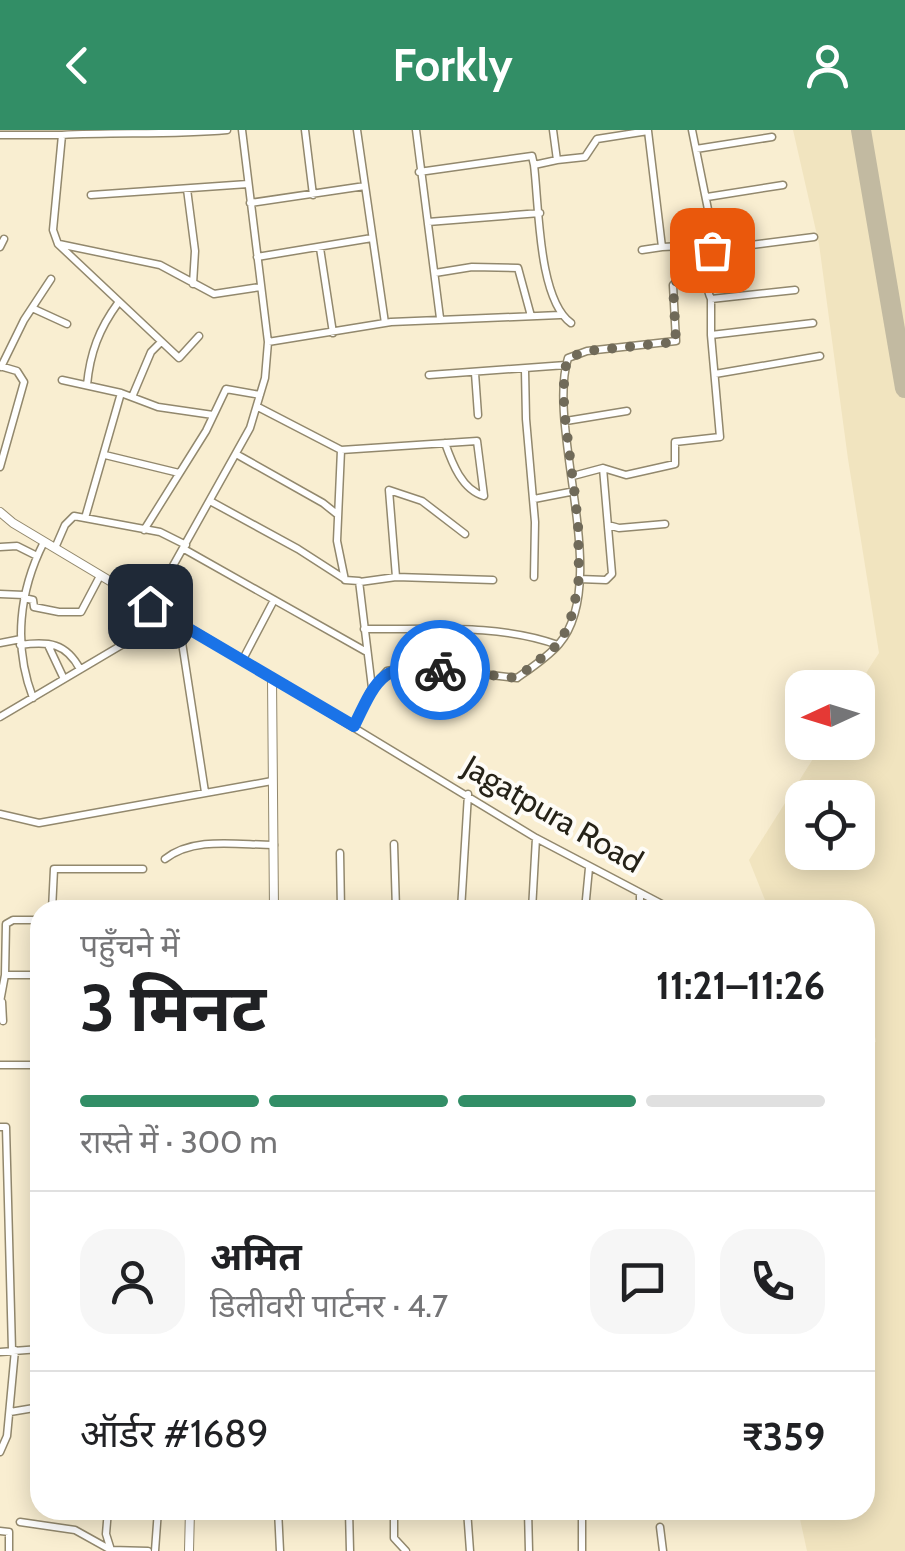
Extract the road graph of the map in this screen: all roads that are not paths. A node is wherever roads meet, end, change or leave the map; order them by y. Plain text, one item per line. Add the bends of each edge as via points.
1 (227, 130) edge
2 (242, 130) edge
3 (307, 130) edge
4 (357, 130) edge
5 (416, 130) edge
6 (552, 130) edge
7 (692, 130) edge
8 (642, 131) edge
9 (96, 132) edge
10 (152, 132) edge
11 (1, 133) edge
12 (62, 136) junction
13 (772, 137) dead end
14 (696, 149) junction
15 (557, 160) junction
16 (534, 165) junction
17 (420, 172) junction
18 (248, 184) junction
19 (782, 185) dead end
20 (365, 186) junction
21 (187, 188) junction
22 (91, 194) dead end
23 (313, 195) junction
24 (708, 197) junction
25 (250, 203) junction
26 (540, 214) junction
27 (428, 222) junction
28 (814, 237) dead end
29 (372, 238) junction
30 (58, 244) junction
31 (662, 247) junction
32 (320, 248) junction
33 (642, 250) dead end
34 (716, 250) junction
35 (257, 257) junction
36 (698, 259) junction
37 (435, 273) junction
38 (51, 279) dead end
39 (193, 284) junction
40 (260, 287) junction
41 (795, 290) dead end
42 (711, 300) junction
43 (118, 303) junction
44 (32, 308) junction
45 (560, 316) junction
46 (531, 317) junction
47 (440, 318) junction
48 (571, 323) dead end
49 (813, 323) dead end
50 (67, 324) dead end
51 (385, 324) junction
52 (333, 333) junction
53 (711, 335) junction
54 (198, 336) dead end
55 (161, 342) junction
56 (268, 342) junction
57 (820, 356) dead end
58 (566, 365) junction
59 (1, 367) edge
60 (525, 370) junction
61 (474, 373) junction
62 (716, 374) junction
63 (430, 375) dead end
64 (62, 380) dead end
65 (86, 384) junction
66 (121, 393) junction
67 (260, 395) junction
68 (132, 397) junction
69 (257, 406) junction
70 (628, 411) dead end
71 (213, 415) junction
72 (478, 415) dead end
73 (566, 420) junction
74 (446, 443) junction
75 (340, 450) junction
76 (236, 454) junction
77 (104, 455) junction
78 (0, 467) edge
79 (604, 468) junction
80 (179, 472) junction
81 (573, 476) junction
82 (575, 491) junction
83 (534, 499) junction
84 (210, 501) junction
85 (0, 512) edge
86 (338, 516) junction
87 (85, 518) junction
88 (665, 524) dead end
89 (608, 525) junction
90 (144, 530) junction
91 (465, 534) dead end
92 (44, 542) junction
93 (0, 547) edge
94 (185, 547) junction
95 (55, 548) junction
96 (37, 556) junction
97 (100, 576) junction
98 (396, 577) junction
99 (534, 577) dead end
100 (579, 578) junction
101 (345, 580) junction
102 (493, 580) dead end
103 (360, 582) junction
104 (0, 594) edge
105 (24, 597) junction
106 (274, 600) junction
107 (150, 606) junction
108 (169, 617) junction
109 (179, 623) junction
110 (364, 629) junction
111 (20, 642) junction
112 (0, 644) edge
113 (48, 644) junction
114 (558, 645) junction
115 (366, 651) junction
116 (242, 661) junction
117 (80, 669) junction
118 (272, 678) junction
119 (64, 679) junction
120 (372, 688) junction
121 (33, 698) junction
122 (0, 716) edge
123 (354, 726) junction
124 (272, 781) junction
125 (205, 792) junction
126 (468, 794) junction
127 (0, 814) edge
128 (536, 838) junction
129 (394, 844) dead end
130 (274, 845) junction
131 (340, 853) dead end
132 (165, 859) dead end
133 (589, 868) junction
134 (144, 869) dead end
135 (640, 894) junction
136 (52, 900) edge
137 (274, 900) edge
138 (341, 900) edge
139 (397, 900) edge
140 (462, 900) edge
141 (533, 900) edge
142 (587, 900) edge
143 (640, 900) edge
144 (652, 900) edge
145 (30, 920) edge
146 (5, 975) junction
147 (30, 976) edge
148 (1, 1002) edge
149 (3, 1021) dead end
150 (0, 1065) edge
151 (30, 1065) edge
152 (0, 1127) edge
153 (2, 1154) edge
154 (30, 1349) edge
155 (13, 1350) junction
156 (0, 1352) edge
157 (30, 1409) edge
158 (10, 1412) junction
159 (1, 1449) edge
160 (107, 1520) edge
161 (156, 1520) edge
162 (190, 1520) edge
163 (278, 1520) edge
164 (349, 1520) edge
165 (394, 1520) edge
166 (468, 1520) edge
167 (528, 1520) edge
168 (582, 1520) edge
169 (20, 1522) dead end
170 (660, 1527) dead end
171 (0, 1531) edge
172 (111, 1550) edge
173 (10, 1551) edge
174 (151, 1551) edge
175 (189, 1551) edge
176 (280, 1551) edge
177 (350, 1551) edge
178 (406, 1551) edge
179 (470, 1551) edge
180 (529, 1551) edge
181 (582, 1551) edge
182 (663, 1551) edge

1 - 10 street
2 - 18 street
3 - 23 street
4 - 20 street
5 - 17 street
6 - 15 street
7 - 14 street
8 - 15 street via 597,139 585,157
8 - 31 street via 648,131
9 - 10 street
9 - 12 street
11 - 12 street
12 - 30 street via 53,230
13 - 14 street
14 - 24 street
15 - 16 street
16 - 17 street via 532,156
16 - 26 street
17 - 27 street
18 - 21 street
18 - 25 street
19 - 24 street
20 - 23 street
20 - 29 street
21 - 22 street
21 - 39 street
23 - 25 street
24 - 34 street
25 - 35 street
26 - 27 street
26 - 45 street
27 - 37 street
28 - 34 street
29 - 32 street
29 - 51 street
30 - 39 street via 160,265
30 - 43 street
31 - 33 street
31 - 36 street via 683,246
32 - 35 street
32 - 52 street
34 - 36 street
35 - 40 street
36 - 42 street
36 - 58 street via 673,285 676,342 587,351
37 - 46 street via 518,268
37 - 47 street
38 - 44 street
39 - 40 street via 214,294
40 - 56 street
41 - 42 street
42 - 53 street
43 - 55 street
43 - 65 street via 99,332
44 - 50 street
44 - 59 street
45 - 46 street
45 - 48 street
46 - 47 street
47 - 51 street
49 - 53 street
51 - 52 street
52 - 56 street
53 - 62 street
54 - 55 street via 179,358
55 - 68 street
56 - 67 street
57 - 62 street
58 - 60 street
58 - 73 street
59 - 78 street via 18,371 24,382
60 - 61 street
60 - 83 street
61 - 63 street
61 - 72 street
62 - 79 street via 720,437 675,442 676,464 626,475
64 - 65 street
65 - 66 street
66 - 68 street
66 - 77 street
67 - 69 street
67 - 71 street via 226,388
68 - 71 street
69 - 75 street
69 - 76 street
70 - 73 street
71 - 80 street
73 - 81 street
74 - 74 street via 478,441 484,496 473,493 452,464
74 - 75 street
75 - 86 street
76 - 84 street
76 - 86 street
77 - 80 street
77 - 87 street
79 - 81 street
79 - 89 street
80 - 90 street
81 - 82 street
82 - 83 street
82 - 100 street
83 - 99 street
84 - 94 street
84 - 101 street
85 - 92 street, Jagatpura Road
86 - 101 street
87 - 90 street
87 - 95 street via 74,516 65,525
88 - 89 street
89 - 100 street via 612,574 606,580
90 - 94 street
91 - 98 street via 422,500 389,490
92 - 95 street, Jagatpura Road
92 - 96 street
93 - 96 street
94 - 106 street
94 - 107 street
95 - 97 street, Jagatpura Road
96 - 105 street
97 - 105 street via 81,612 34,607
97 - 107 street, Jagatpura Road
98 - 102 street
98 - 103 street
100 - 114 street
101 - 103 street
103 - 110 street
104 - 105 street
105 - 111 street
106 - 115 street
106 - 116 street
107 - 108 street, Jagatpura Road
108 - 109 street, Jagatpura Road
108 - 117 street
109 - 116 street, Jagatpura Road
109 - 125 street
110 - 114 street via 463,630
110 - 115 street
111 - 112 street
111 - 113 street
111 - 121 street
113 - 117 street via 71,652
113 - 119 street
114 - 120 street via 517,678 413,666 387,671
115 - 120 street
116 - 118 street, Jagatpura Road
117 - 119 street
118 - 123 street, Jagatpura Road
118 - 124 street
119 - 121 street
120 - 123 street
121 - 122 street
123 - 126 street, Jagatpura Road
124 - 125 street
124 - 130 street
125 - 127 street via 39,823
126 - 128 street, Jagatpura Road
126 - 140 street
128 - 133 street, Jagatpura Road
128 - 141 street
129 - 139 street
130 - 132 street via 195,844
130 - 137 street
131 - 138 street
133 - 135 street, Jagatpura Road
133 - 142 street
134 - 136 street via 54,869
135 - 143 street
135 - 144 street, Jagatpura Road
145 - 146 street via 6,924
146 - 147 street
146 - 148 street
148 - 149 street
150 - 151 street
152 - 153 street via 6,1127
153 - 155 street
154 - 155 street
155 - 156 street
155 - 158 street
157 - 158 street
158 - 159 street
160 - 172 street
161 - 174 street
162 - 175 street
163 - 176 street
164 - 177 street
165 - 178 street via 394,1538
166 - 179 street
167 - 180 street
168 - 181 street
169 - 172 street via 75,1530
170 - 182 street
171 - 173 street via 9,1532
172 - 174 street

